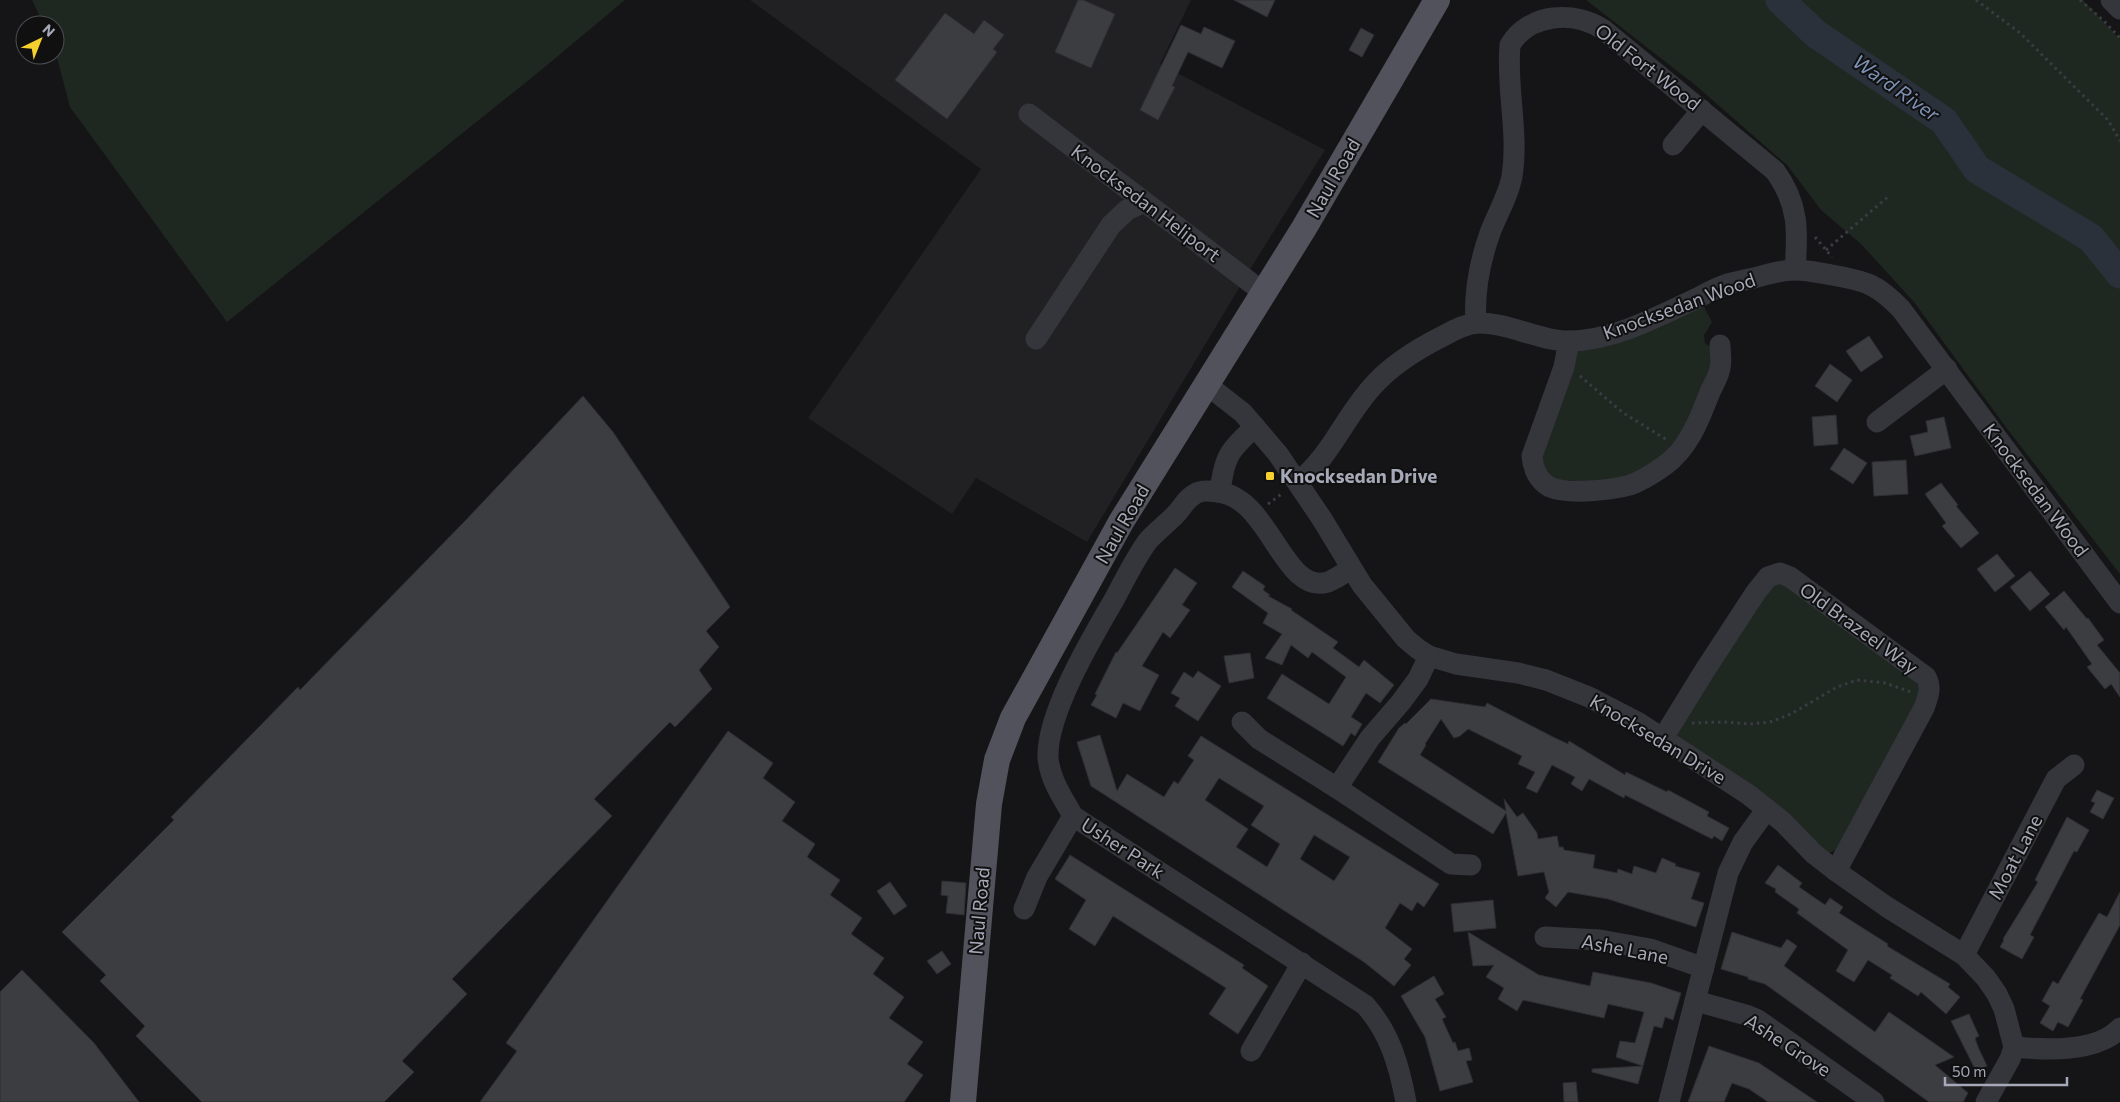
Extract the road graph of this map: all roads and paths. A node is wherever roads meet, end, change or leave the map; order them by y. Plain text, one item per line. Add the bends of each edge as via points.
1 (1437, 0) edge
2 (1976, 0) edge
3 (2080, 0) edge
4 (2111, 0) edge
5 (2120, 9) edge
6 (2120, 38) edge
7 (1702, 110) junction
8 (1028, 114) dead end
9 (2120, 141) edge
10 (1673, 144) dead end
11 (1890, 195) dead end
12 (1144, 202) junction
13 (1794, 212) junction
14 (1826, 250) junction
15 (1795, 270) junction
16 (1850, 278) junction
17 (1263, 292) junction
18 (1476, 323) junction
19 (1036, 339) dead end
20 (1569, 341) junction
21 (1720, 344) dead end
22 (1564, 367) junction
23 (1947, 369) junction
24 (1206, 384) junction
25 (1877, 422) dead end
26 (1255, 427) junction
27 (1679, 451) junction
28 (1298, 482) junction
29 (1220, 492) junction
30 (1255, 513) junction
31 (1351, 569) junction
32 (2120, 603) edge
33 (1430, 656) junction
34 (1928, 699) junction
35 (1242, 722) dead end
36 (1667, 732) junction
37 (2074, 765) dead end
38 (1337, 788) junction
39 (1767, 809) junction
40 (1073, 816) junction
41 (1471, 865) dead end
42 (1836, 871) junction
43 (1024, 909) dead end
44 (1545, 937) dead end
45 (1964, 955) junction
46 (1302, 963) junction
47 (1704, 968) junction
48 (1696, 1001) junction
49 (2120, 1028) edge
50 (2014, 1047) junction
51 (1251, 1051) dead end
52 (963, 1102) edge
53 (1406, 1102) edge
54 (1669, 1102) edge
55 (1874, 1102) edge
56 (1986, 1102) edge

1 - 17 main road, Naul Road
2 - 9 path via 2020,33 2108,120
3 - 6 path
4 - 5 street
7 - 10 street
7 - 13 street, Old Fort Wood via 1775,171 1786,187
7 - 18 street, Old Fort Wood via 1592,22 1562,17 1532,24 1522,30 1510,46 1509,56 1515,157 1512,178 1490,234 1480,273
8 - 12 street, Knocksedan Heliport
11 - 14 path
12 - 17 street, Knocksedan Heliport
12 - 19 street via 1127,210 1111,225
13 - 14 path
13 - 15 street, Old Fort Wood
14 - 16 path
15 - 16 street, Knocksedan Wood
15 - 20 street, Knocksedan Wood via 1724,286 1646,322 1617,332
16 - 23 street, Knocksedan Wood via 1870,283 1887,294
17 - 24 main road, Naul Road
18 - 20 street, Knocksedan Wood
18 - 28 street via 1446,334 1390,370 1355,409 1323,459
20 - 22 street
21 - 27 street via 1720,368 1696,426
22 - 27 path
22 - 27 street via 1532,456 1533,468 1550,487 1593,490 1632,484 1664,466
23 - 25 street
23 - 32 street, Knocksedan Wood
24 - 26 street, Knocksedan Drive via 1237,407
24 - 52 main road, Naul Road via 1121,522 1044,660 1013,718 997,760 989,804
26 - 28 street, Knocksedan Drive
26 - 29 street via 1229,454 1222,468
28 - 30 path
28 - 31 street, Knocksedan Drive
29 - 30 street via 1233,495
29 - 40 street, Usher Park via 1196,493 1148,541 1086,648 1066,692 1055,721 1048,757 1056,787
30 - 31 street via 1288,564 1308,580 1327,582
31 - 33 street, Knocksedan Drive via 1406,639
33 - 36 street, Knocksedan Drive via 1456,664 1546,680
33 - 38 street via 1418,679 1370,738
34 - 36 path via 1885,683 1857,680 1770,722 1723,722
34 - 36 street, Old Brazeel Way via 1930,683 1926,677 1790,576 1780,573 1768,578 1756,592
34 - 42 street, Old Brazeel Way
35 - 38 street via 1259,739
36 - 39 street, Knocksedan Drive via 1704,764
37 - 45 street, Moat Lane via 2056,779
38 - 41 street via 1451,864
39 - 42 street, Knocksedan Drive
39 - 47 street via 1743,842 1728,873
40 - 43 street via 1037,877
40 - 46 street, Usher Park
42 - 45 street, Knocksedan Drive
44 - 47 street, Ashe Lane via 1600,940 1650,949
45 - 50 street, Knocksedan Drive via 1997,994
46 - 51 street
46 - 53 street, Usher Park via 1365,1005 1377,1018 1390,1041
47 - 48 street
48 - 54 street
48 - 55 street, Ashe Grove via 1758,1020
49 - 50 street via 2106,1039 2068,1048
50 - 56 street

